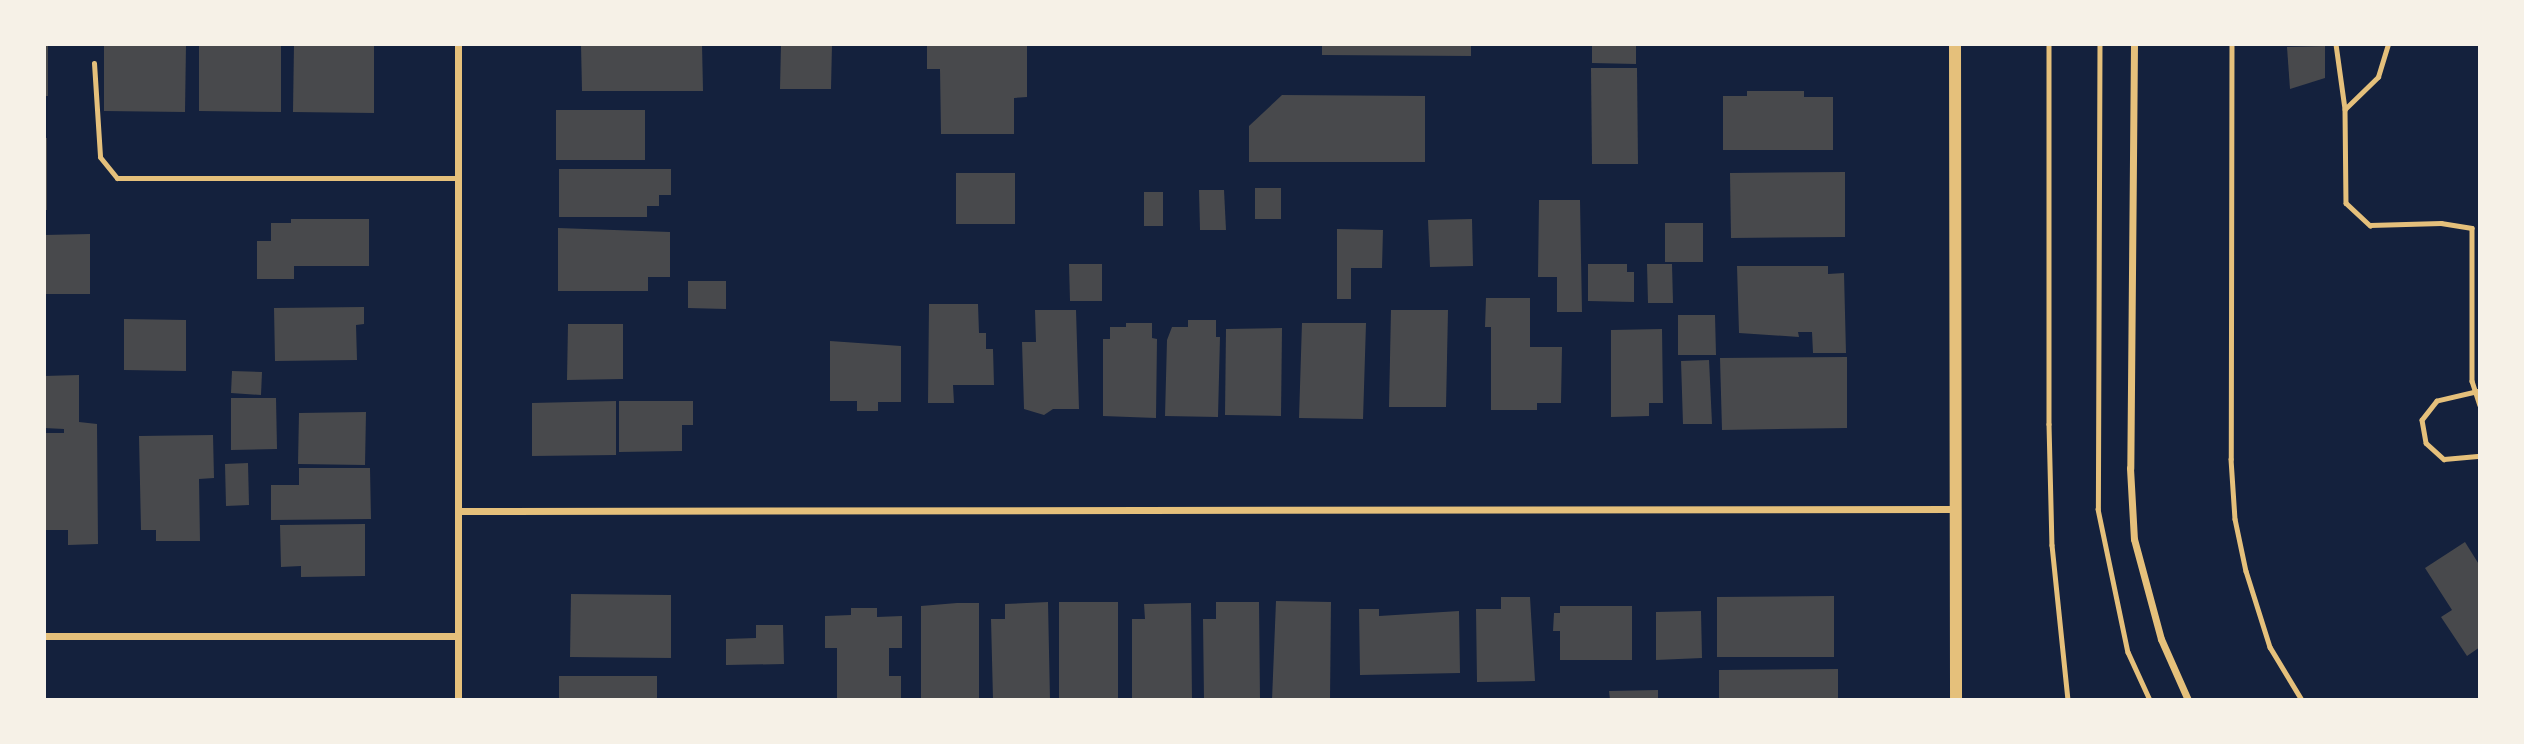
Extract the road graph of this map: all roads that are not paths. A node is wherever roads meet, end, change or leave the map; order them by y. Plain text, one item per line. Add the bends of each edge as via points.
1 (458, 44) edge
2 (1955, 44) edge
3 (2134, 44) edge
4 (94, 63) dead end
5 (458, 177) junction
6 (1956, 509) junction
7 (458, 511) junction
8 (44, 636) edge
9 (458, 636) junction
10 (458, 700) edge
11 (1956, 700) edge
12 (2188, 700) edge

1 - 5 street
2 - 6 street
3 - 12 street via 2130,467 2134,539 2161,639
4 - 5 lane via 100,157 117,177
5 - 7 street
6 - 7 street
6 - 11 street
7 - 9 street
8 - 9 street
9 - 10 street

